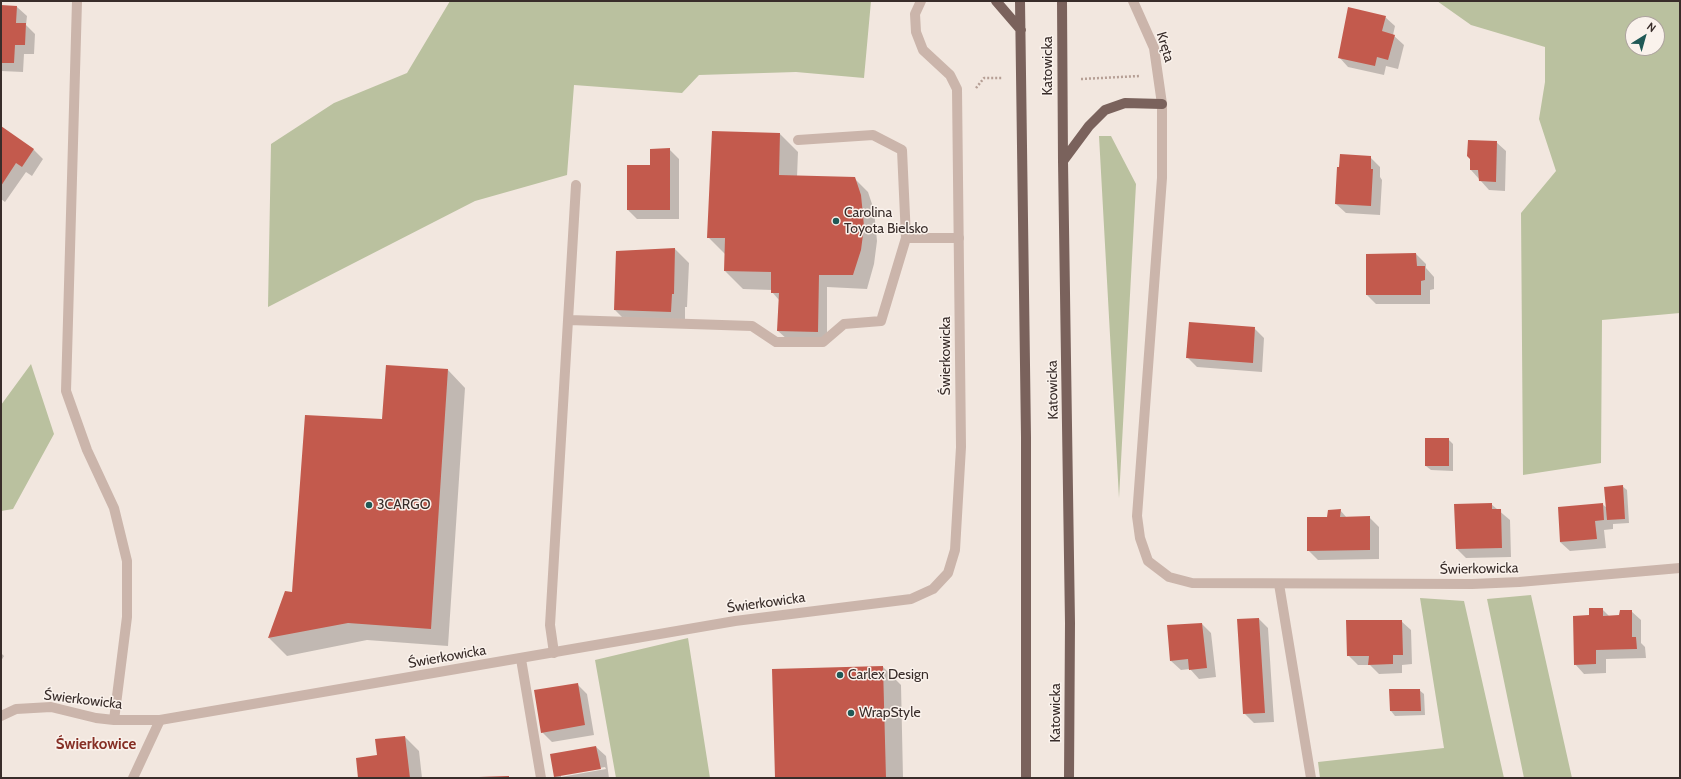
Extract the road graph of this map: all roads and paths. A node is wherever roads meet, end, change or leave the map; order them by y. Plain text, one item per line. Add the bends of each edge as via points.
1 (77, 1) edge
2 (921, 1) edge
3 (996, 1) edge
4 (1020, 1) edge
5 (1062, 1) edge
6 (1133, 1) edge
7 (1021, 30) junction
8 (1162, 104) junction
9 (798, 140) dead end
10 (1063, 161) junction
11 (576, 185) dead end
12 (906, 238) junction
13 (959, 238) junction
14 (569, 320) junction
15 (1680, 568) edge
16 (1279, 584) junction
17 (554, 653) junction
18 (522, 659) junction
19 (1, 716) edge
20 (114, 720) junction
21 (160, 720) junction
22 (133, 778) edge
23 (541, 778) edge
24 (1026, 778) edge
25 (1069, 778) edge
26 (1310, 778) edge

1 - 20 street via 66,391 87,450 114,508 127,561 127,617
2 - 13 street, Świerkowicka via 915,14 916,32 923,50 950,75 957,89
3 - 7 main road
4 - 7 main road, Katowicka
5 - 10 main road, Katowicka
6 - 8 street, Kręta via 1154,48
7 - 24 main road, Katowicka via 1026,429
8 - 10 main road via 1125,103 1105,110 1089,126
8 - 16 street, Świerkowicka via 1162,178 1137,516 1140,538 1148,561 1169,577 1192,583
9 - 12 street via 873,135 902,150
10 - 25 main road, Katowicka via 1070,622
11 - 14 street
12 - 13 street
12 - 14 street via 881,321 844,324 823,342 776,342 752,326
13 - 17 street, Świerkowicka via 961,447 955,550 948,573 933,589 911,599 735,621
14 - 17 street via 550,625
15 - 16 street, Świerkowicka via 1519,582
16 - 26 street
17 - 18 street, Świerkowicka
18 - 21 street, Świerkowicka
18 - 23 street
19 - 20 street, Świerkowicka via 16,709 51,707
20 - 21 street, Świerkowicka
21 - 22 street

